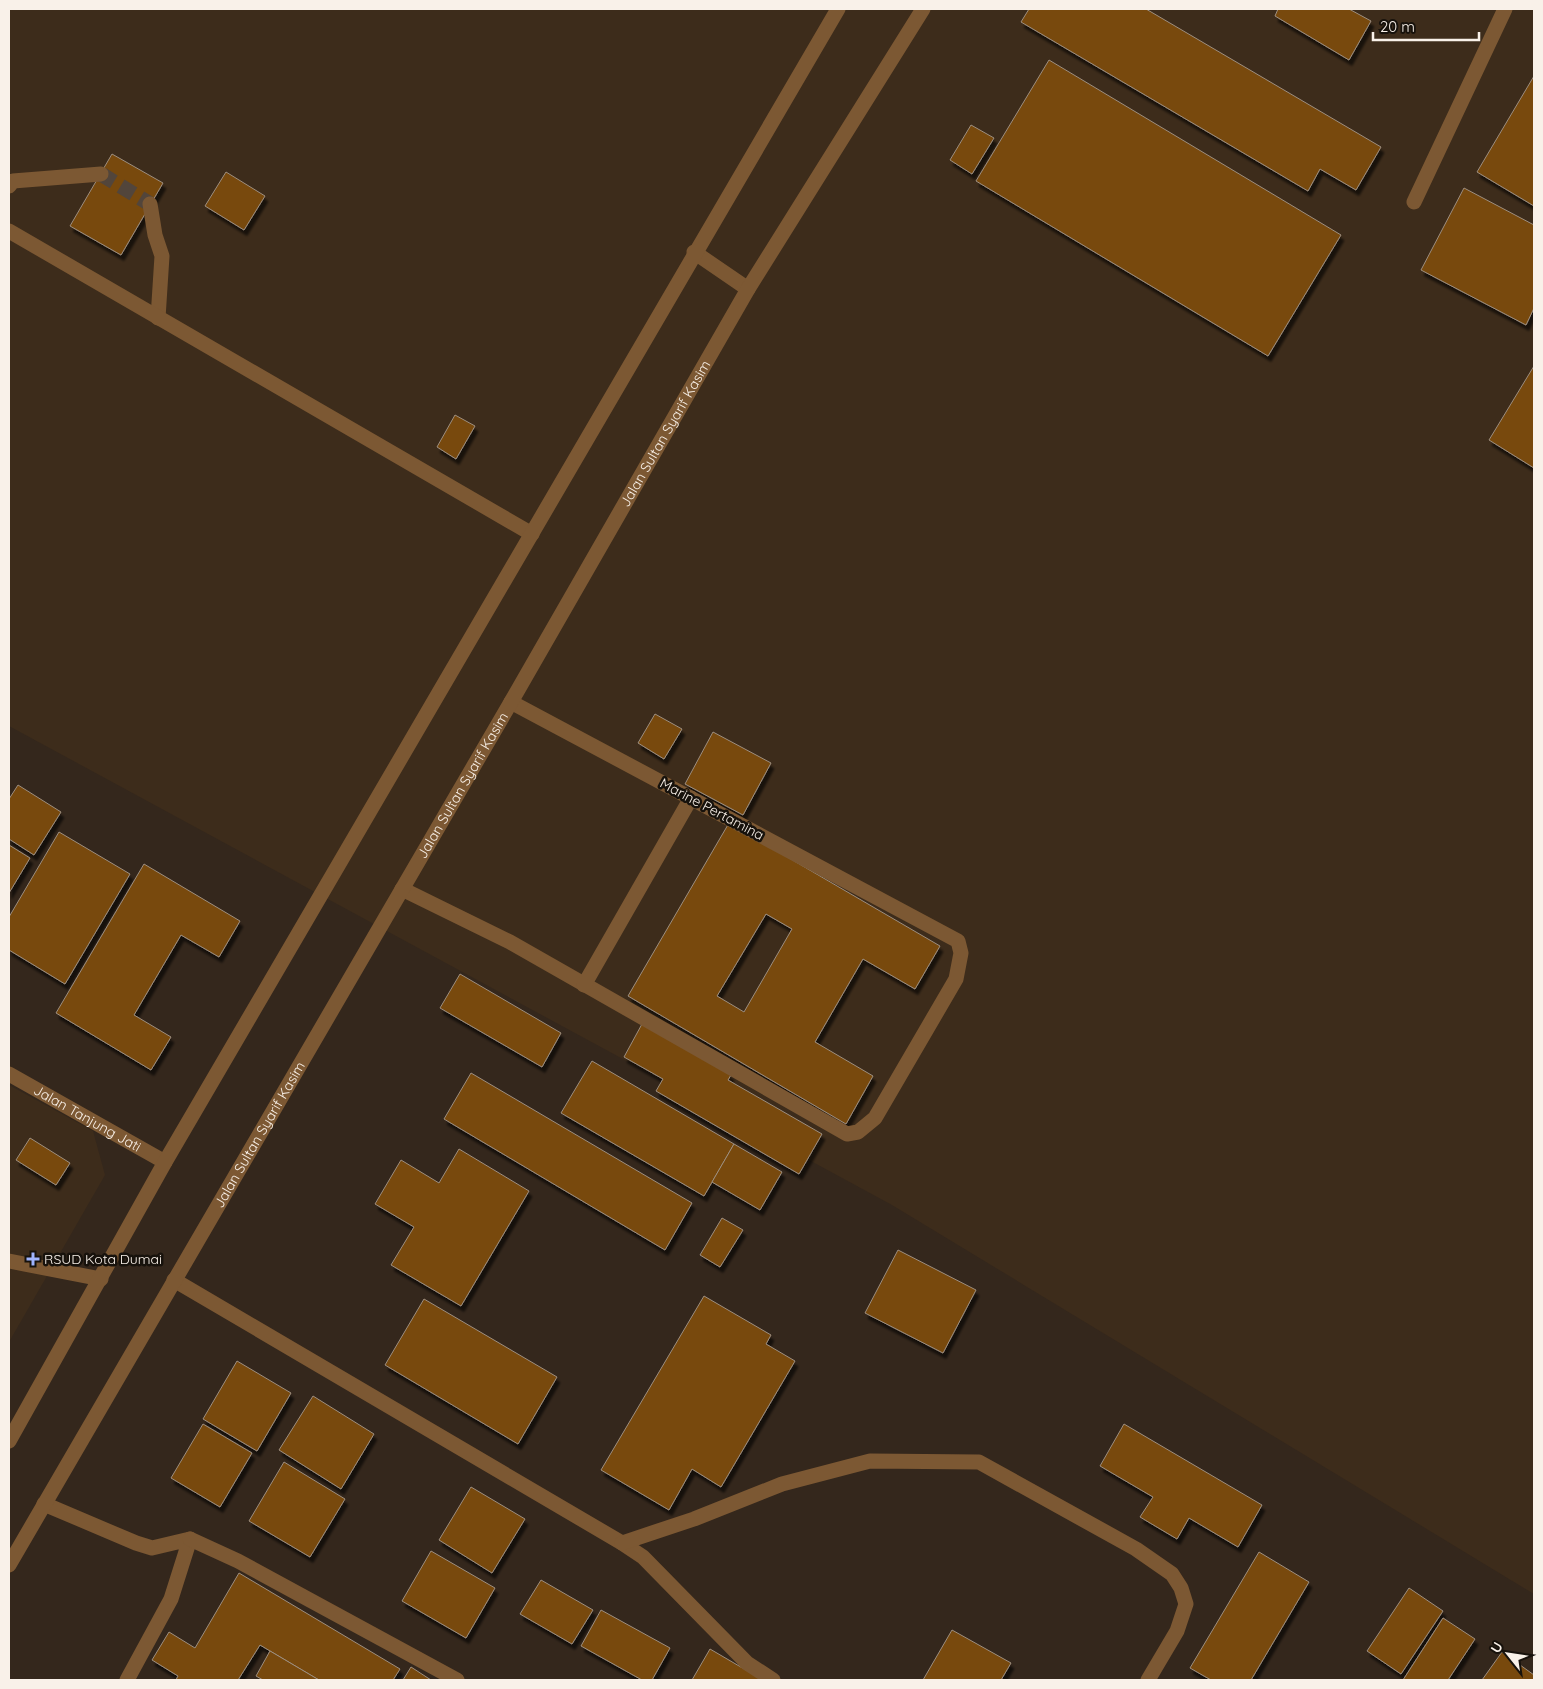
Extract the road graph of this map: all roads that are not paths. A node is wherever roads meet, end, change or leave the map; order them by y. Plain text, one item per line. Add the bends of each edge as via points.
1 (838, 9) edge
2 (923, 9) edge
3 (1506, 9) edge
4 (101, 174) tunnel mouth
5 (9, 186) edge
6 (1414, 202) dead end
7 (150, 204) dead end
8 (9, 231) edge
9 (694, 252) junction
10 (748, 289) junction
11 (158, 318) junction
12 (532, 534) junction
13 (511, 702) junction
14 (691, 798) junction
15 (402, 889) junction
16 (584, 985) junction
17 (9, 1074) edge
18 (166, 1162) junction
19 (9, 1261) edge
20 (101, 1279) junction
21 (174, 1280) junction
22 (9, 1441) edge
23 (44, 1504) junction
24 (190, 1539) junction
25 (622, 1543) junction
26 (9, 1565) edge
27 (126, 1680) edge
28 (457, 1680) edge
29 (773, 1680) edge
30 (1148, 1680) edge

1 - 9 street
2 - 10 street, Jalan Sultan Syarif Kasim
3 - 6 street
4 - 5 street via 21,180
7 - 11 street via 162,256
8 - 11 street
9 - 10 street
9 - 12 street
10 - 13 street, Jalan Sultan Syarif Kasim
11 - 12 street
12 - 18 street
13 - 14 street, Marine Pertamina
13 - 15 street, Jalan Sultan Syarif Kasim
14 - 16 street
14 - 16 street, Marine Pertamina via 958,941 961,953 956,979 875,1118 853,1134 837,1130
15 - 16 street via 510,942
15 - 21 street, Jalan Sultan Syarif Kasim
17 - 18 street, Jalan Tanjung Jati
18 - 20 street
19 - 20 street
20 - 22 street
21 - 23 street, Jalan Sultan Syarif Kasim
21 - 25 street
23 - 24 street via 152,1548
23 - 26 street, Jalan Sultan Syarif Kasim
24 - 27 street via 171,1599
24 - 28 street via 238,1561
25 - 29 street via 643,1558 747,1662
25 - 30 street via 782,1484 870,1461 979,1462 1136,1549 1172,1574 1186,1604 1177,1631

